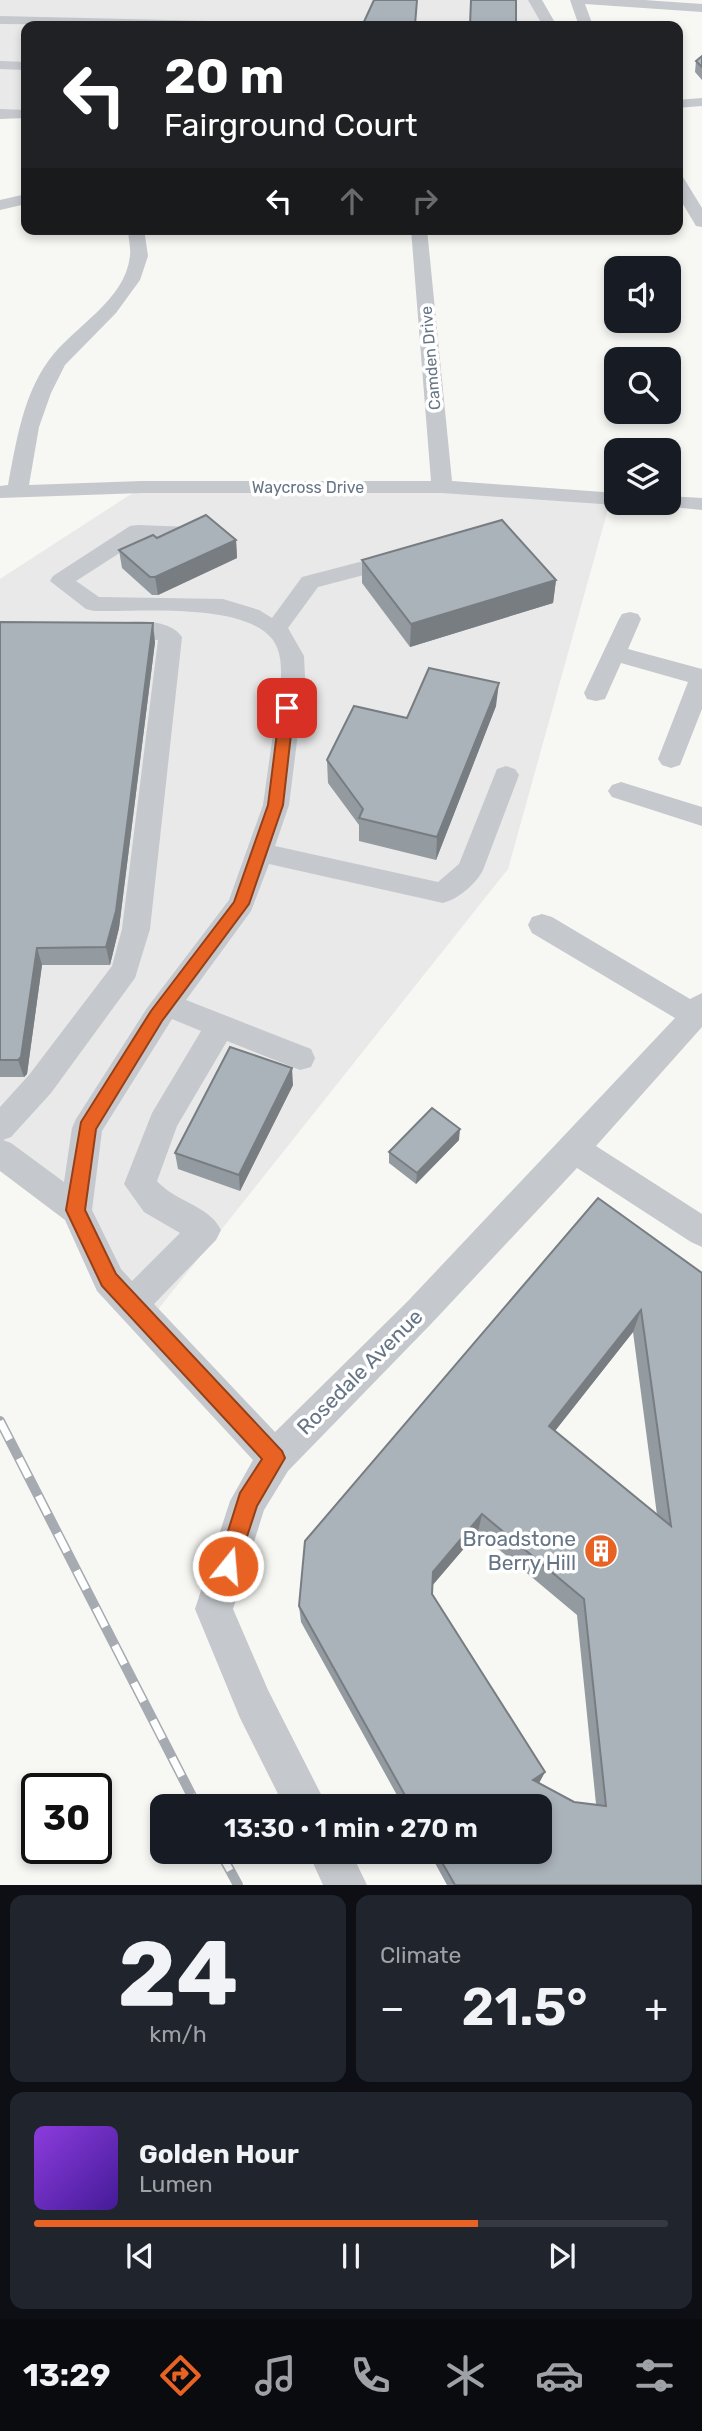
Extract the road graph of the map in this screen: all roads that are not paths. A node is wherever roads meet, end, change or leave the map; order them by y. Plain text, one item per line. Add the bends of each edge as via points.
1 (535, 0) edge
2 (702, 8) edge
3 (583, 10) edge
4 (0, 20) edge
5 (677, 20) dead end
6 (28, 21) edge
7 (547, 21) edge
8 (0, 65) edge
9 (21, 66) edge
10 (701, 102) edge
11 (683, 104) edge
12 (0, 114) edge
13 (21, 114) edge
14 (683, 184) edge
15 (702, 187) edge
16 (683, 189) edge
17 (21, 200) edge
18 (0, 205) edge
19 (702, 222) edge
20 (137, 235) edge
21 (420, 235) edge
22 (442, 487) junction
23 (9, 492) edge
24 (604, 498) edge
25 (681, 503) edge
26 (702, 504) edge
27 (183, 532) edge
28 (403, 558) edge
29 (630, 619) dead end
30 (275, 630) junction
31 (86, 631) edge
32 (614, 653) junction
33 (702, 677) edge
34 (596, 693) dead end
35 (671, 759) dead end
36 (506, 775) dead end
37 (621, 791) dead end
38 (702, 817) edge
39 (259, 852) junction
40 (542, 925) dead end
41 (166, 1004) junction
42 (698, 1010) edge
43 (220, 1027) junction
44 (300, 1058) dead end
45 (0, 1128) edge
46 (574, 1149) junction
47 (0, 1153) edge
48 (76, 1210) junction
49 (702, 1232) edge
50 (131, 1304) junction
51 (275, 1458) junction
52 (300, 1794) edge
53 (335, 1864) edge
54 (346, 1885) edge

1 - 7 street
2 - 3 street
3 - 5 street
4 - 6 street
8 - 9 street
10 - 11 street
12 - 13 street
14 - 15 street
16 - 19 street
17 - 18 street
20 - 23 street via 139,256 131,280 110,309 57,362 41,393
21 - 22 street, Camden Drive
22 - 23 street, Waycross Drive
22 - 24 street, Waycross Drive
25 - 26 street
27 - 30 street via 138,531 61,581 94,604 223,606 251,615
28 - 30 street via 310,582
29 - 32 street
30 - 39 street via 292,656 293,677 276,805
31 - 45 street via 152,631 170,638 136,929 125,970 40,1084
32 - 33 street
32 - 34 street
33 - 35 street
36 - 39 street via 470,870 443,893
37 - 38 street
39 - 41 street via 241,904
40 - 42 street
41 - 43 street
41 - 48 street via 87,1128
42 - 46 street, Rosedale Avenue
43 - 44 street
43 - 50 street via 182,1085 145,1162 140,1184 155,1202 205,1230
46 - 49 street
46 - 51 street, Rosedale Avenue
47 - 48 street
48 - 50 street via 109,1280
50 - 51 street
51 - 52 street, Rosedale Avenue via 248,1501 214,1609 254,1704
53 - 54 street

